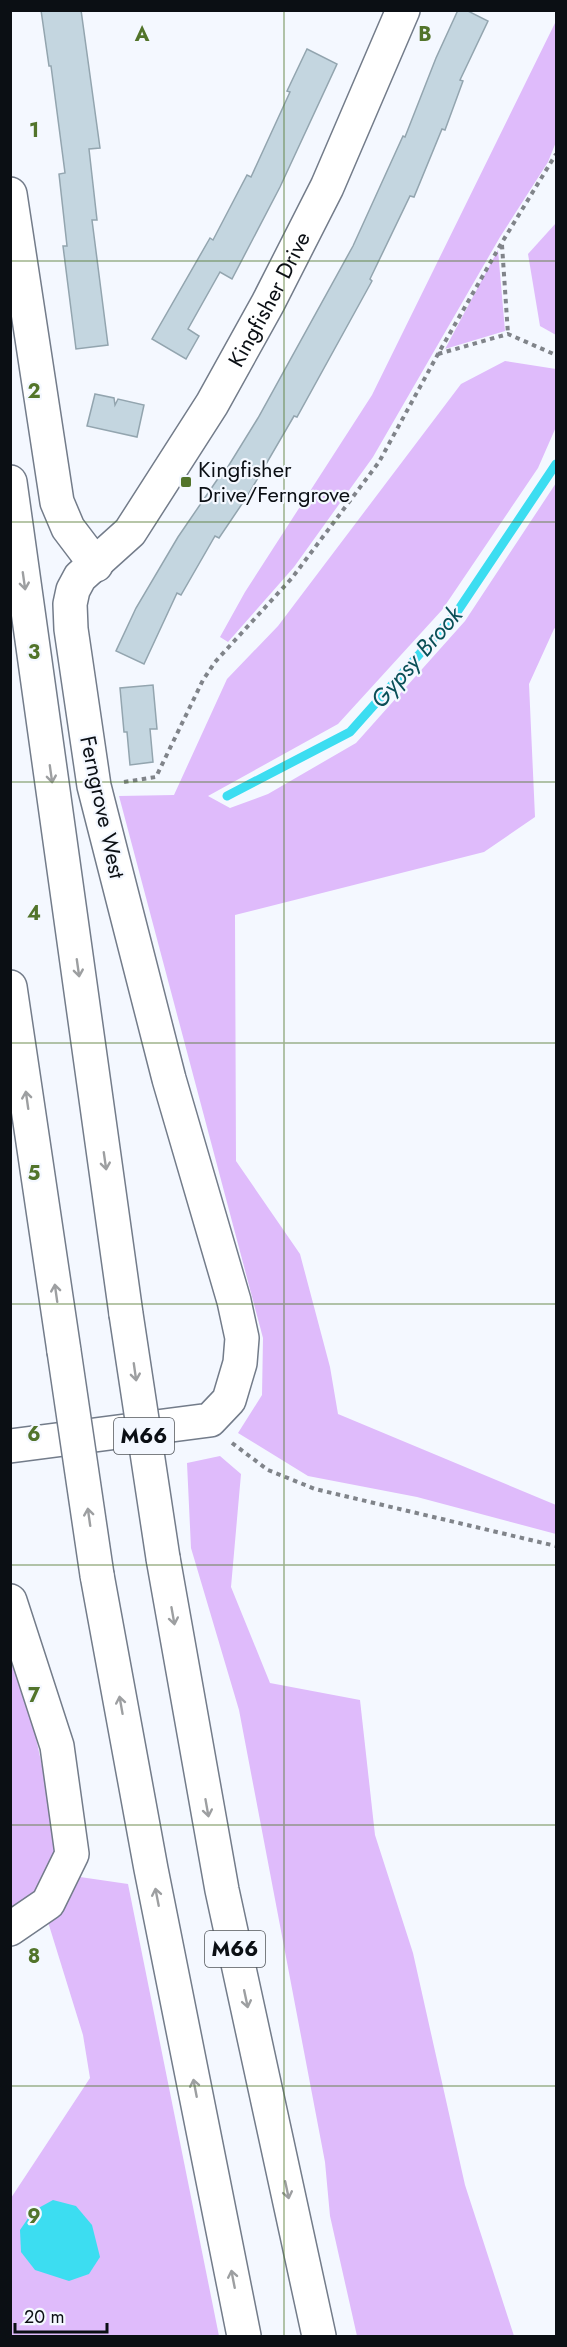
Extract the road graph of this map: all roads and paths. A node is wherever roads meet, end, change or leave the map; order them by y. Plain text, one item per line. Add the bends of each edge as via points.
1 (403, 10) edge
2 (556, 154) edge
3 (10, 194) edge
4 (501, 244) junction
5 (508, 334) junction
6 (438, 354) junction
7 (556, 355) edge
8 (10, 482) edge
9 (96, 564) junction
10 (94, 786) junction
11 (10, 987) edge
12 (210, 1420) junction
13 (10, 1446) edge
14 (556, 1546) edge
15 (10, 1601) edge
16 (10, 1929) edge
17 (244, 2337) edge
18 (319, 2337) edge

1 - 9 main road, Kingfisher Drive via 327,187 268,303 157,492 129,532
2 - 4 path
3 - 9 main road via 57,502 68,528
4 - 5 path
4 - 6 path
5 - 6 path
5 - 7 path
6 - 10 path via 379,462 292,578 203,680 156,777
8 -> 18 main road, M66, bridge via 163,1558 222,1890
9 - 10 main road, Ferngrove West via 80,578 70,604
10 - 12 main road, Ferngrove West via 169,1079 242,1338 240,1363 229,1400
17 -> 11 main road, M66, bridge via 151,1869 98,1575
12 - 13 main road
12 - 14 path via 235,1447 268,1470 315,1489
15 - 16 main road via 57,1746 72,1854 48,1903

